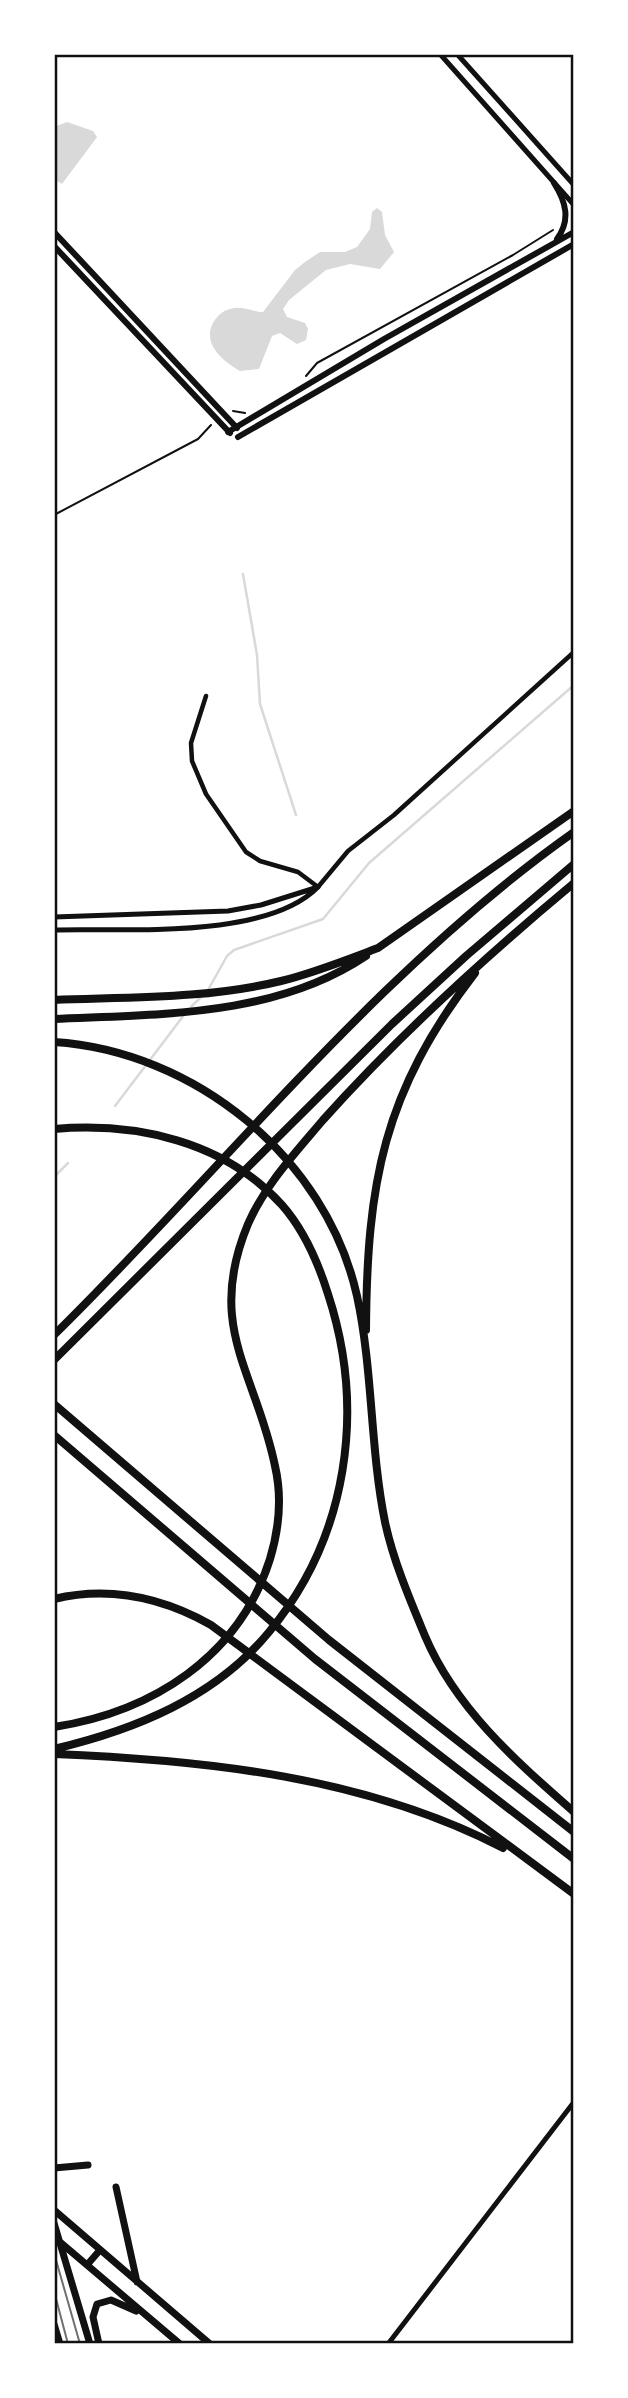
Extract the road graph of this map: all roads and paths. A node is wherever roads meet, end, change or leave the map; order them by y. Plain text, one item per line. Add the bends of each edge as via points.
1 (440, 54) edge
2 (457, 54) edge
3 (554, 183) junction
4 (574, 185) edge
5 (574, 205) edge
6 (555, 228) dead end
7 (54, 232) edge
8 (574, 232) edge
9 (554, 243) junction
10 (574, 244) edge
11 (54, 246) edge
12 (302, 381) dead end
13 (231, 412) dead end
14 (246, 413) dead end
15 (210, 425) dead end
16 (237, 427) junction
17 (228, 432) junction
18 (238, 437) junction
19 (54, 515) edge
20 (574, 652) edge
21 (206, 696) dead end
22 (574, 811) edge
23 (574, 832) edge
24 (574, 864) edge
25 (574, 883) edge
26 (318, 887) junction
27 (54, 917) edge
28 (54, 930) edge
29 (508, 938) junction
30 (378, 948) junction
31 (54, 1000) edge
32 (54, 1019) edge
33 (54, 1042) edge
34 (54, 1129) edge
35 (54, 1335) edge
36 (365, 1357) junction
37 (54, 1360) edge
38 (54, 1404) edge
39 (58, 1439) edge
40 (54, 1599) edge
41 (54, 1727) edge
42 (54, 1751) edge
43 (574, 1812) edge
44 (574, 1832) edge
45 (574, 1859) edge
46 (525, 1860) junction
47 (574, 1894) edge
48 (574, 2102) edge
49 (88, 2165) dead end
50 (54, 2168) edge
51 (116, 2187) dead end
52 (54, 2210) edge
53 (54, 2223) edge
54 (54, 2237) edge
55 (61, 2244) junction
56 (100, 2250) junction
57 (87, 2265) junction
58 (137, 2282) junction
59 (146, 2316) junction
60 (54, 2325) edge
61 (60, 2344) edge
62 (89, 2344) edge
63 (99, 2344) edge
64 (180, 2344) edge
65 (210, 2344) edge
66 (388, 2344) edge

1 - 3 street
2 - 4 street
3 - 5 street
3 - 9 main road via 566,214 564,228
6 - 12 path via 513,256 317,363
7 - 16 main road
8 - 9 main road
9 - 16 main road
10 - 18 main road
11 - 17 main road
13 - 14 path
15 - 19 path via 198,439
16 - 17 main road
16 - 18 main road
17 - 18 main road
20 - 26 street via 348,851
21 - 26 street via 191,743 192,761 206,794 246,852 260,862 298,872
22 - 30 highway
23 - 35 highway via 456,928 355,1022
24 - 37 highway via 392,1024
25 - 29 highway
26 - 27 street via 228,911
26 - 28 street via 288,909 236,923
29 - 36 highway via 449,1007 396,1106 380,1157 371,1209
29 - 41 highway via 360,1079 291,1158 249,1223 234,1270 232,1316 239,1357 271,1446 279,1493 272,1550 254,1598 224,1643 191,1674 118,1712
30 - 31 highway via 280,982 186,995
30 - 32 highway via 330,978 264,1001
33 - 36 highway via 99,1047 166,1069 228,1105 273,1144 310,1191 346,1263 357,1296
34 - 42 highway via 113,1127 184,1142 261,1186 282,1206 319,1268 346,1363 349,1439 339,1496 320,1549 297,1595 268,1634 197,1695 149,1720
36 - 43 highway via 386,1523 425,1636 458,1694 498,1744
38 - 44 highway via 329,1640
39 - 45 highway via 315,1659
40 - 46 highway via 129,1595 191,1614
42 - 46 highway via 216,1766 384,1798 462,1827
46 - 47 highway
48 - 66 street
49 - 50 main road
51 - 58 main road
52 - 56 main road
53 - 55 main road
54 - 55 main road
55 - 57 main road
55 - 62 main road
56 - 57 main road
56 - 58 main road
57 - 59 main road
58 - 65 main road
59 - 63 main road via 116,2301 98,2303 93,2317
59 - 64 main road
60 - 61 main road

